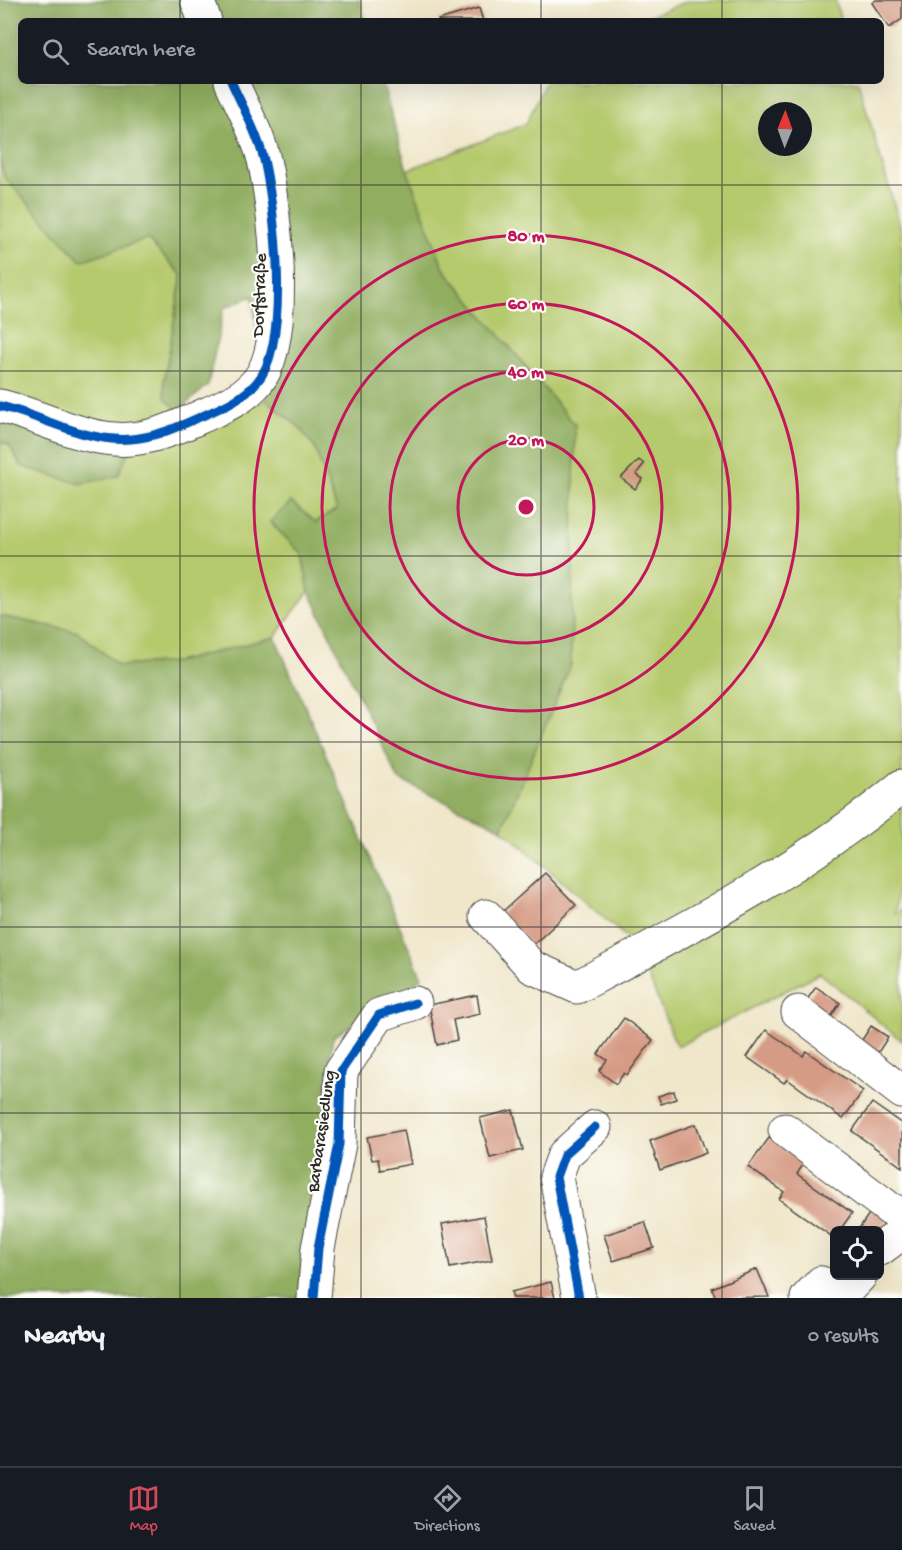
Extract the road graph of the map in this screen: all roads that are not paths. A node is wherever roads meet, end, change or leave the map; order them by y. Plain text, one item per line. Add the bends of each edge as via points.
1 (196, 0) edge
2 (205, 18) edge
3 (232, 84) edge
4 (0, 406) edge
5 (902, 786) edge
6 (486, 916) dead end
7 (416, 1003) dead end
8 (798, 1012) dead end
9 (900, 1086) edge
10 (595, 1127) dead end
11 (785, 1130) dead end
12 (902, 1214) edge
13 (902, 1233) edge
14 (884, 1246) edge
15 (856, 1280) edge
16 (314, 1298) edge
17 (579, 1298) edge
18 (807, 1298) edge

1 - 2 street
3 - 4 street, Dorfstraße via 264,159 277,251 276,337 259,381 240,397 177,428 130,440 103,437
5 - 6 street via 730,906 578,987 532,967
7 - 16 street, Barbarasiedlung via 379,1015 341,1071 339,1144 318,1248
8 - 9 street
10 - 17 street via 564,1155 556,1177
11 - 12 street
13 - 14 street
15 - 18 street via 846,1291 821,1283

